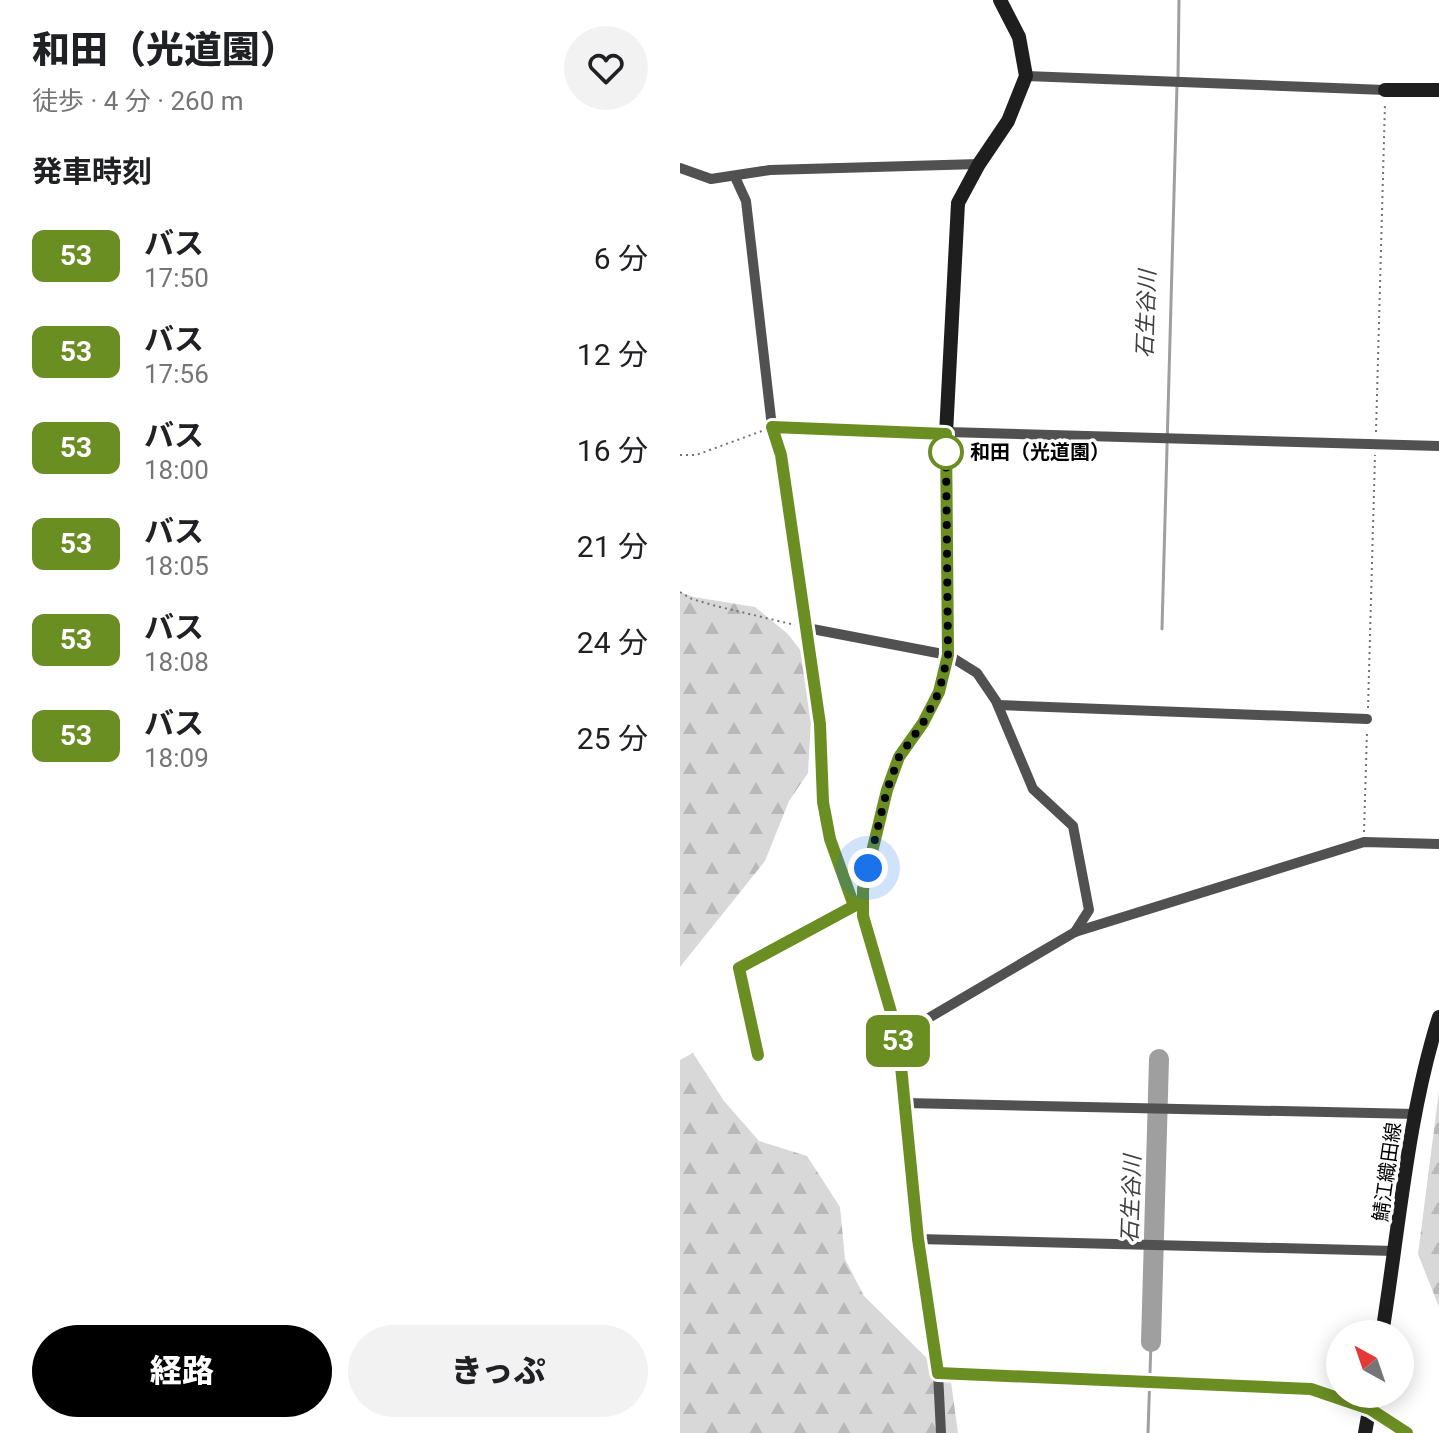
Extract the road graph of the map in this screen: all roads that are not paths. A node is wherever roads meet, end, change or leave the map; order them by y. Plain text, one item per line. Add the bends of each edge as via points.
1 (1000, 0) edge
2 (1026, 76) junction
3 (1385, 90) joint
4 (1439, 90) edge
5 (979, 164) junction
6 (681, 170) edge
7 (735, 177) junction
8 (772, 427) junction
9 (946, 434) junction
10 (1439, 446) edge
11 (807, 628) junction
12 (948, 655) junction
13 (998, 705) junction
14 (1367, 719) road end
15 (1439, 844) edge
16 (858, 911) junction
17 (1075, 932) junction
18 (1439, 1017) edge
19 (898, 1036) junction
20 (758, 1055) dead end
21 (905, 1103) junction
22 (1416, 1114) junction
23 (918, 1239) junction
24 (1395, 1251) junction
25 (1384, 1320) edge
26 (938, 1373) junction
27 (1326, 1392) edge
28 (1370, 1408) edge
29 (1378, 1408) edge
30 (941, 1433) edge
31 (1365, 1433) edge
32 (1407, 1433) edge

1 - 2 street via 1019,37
2 - 3 street
2 - 5 street via 1008,121
3 - 4 street
5 - 7 street via 770,170
5 - 9 street via 958,203
6 - 7 street via 711,179
7 - 8 street via 746,201
8 - 9 street
8 - 11 street via 781,455
9 - 10 street
9 - 12 street
11 - 12 street
11 - 16 street via 820,724 823,802 830,839
12 - 13 street via 977,673
12 - 16 street via 939,692 899,757 887,790
13 - 14 street
13 - 17 street via 1033,789 1073,826 1089,910
15 - 17 street via 1364,842
16 - 19 street
16 - 20 street via 739,968
17 - 19 street
18 - 22 street, 鯖江織田線
19 - 21 street
21 - 22 street
21 - 23 street
22 - 24 street, 鯖江織田線
23 - 24 street
23 - 26 street
24 - 25 street, 鯖江織田線
26 - 27 street
26 - 30 street
28 - 31 street
29 - 32 street

